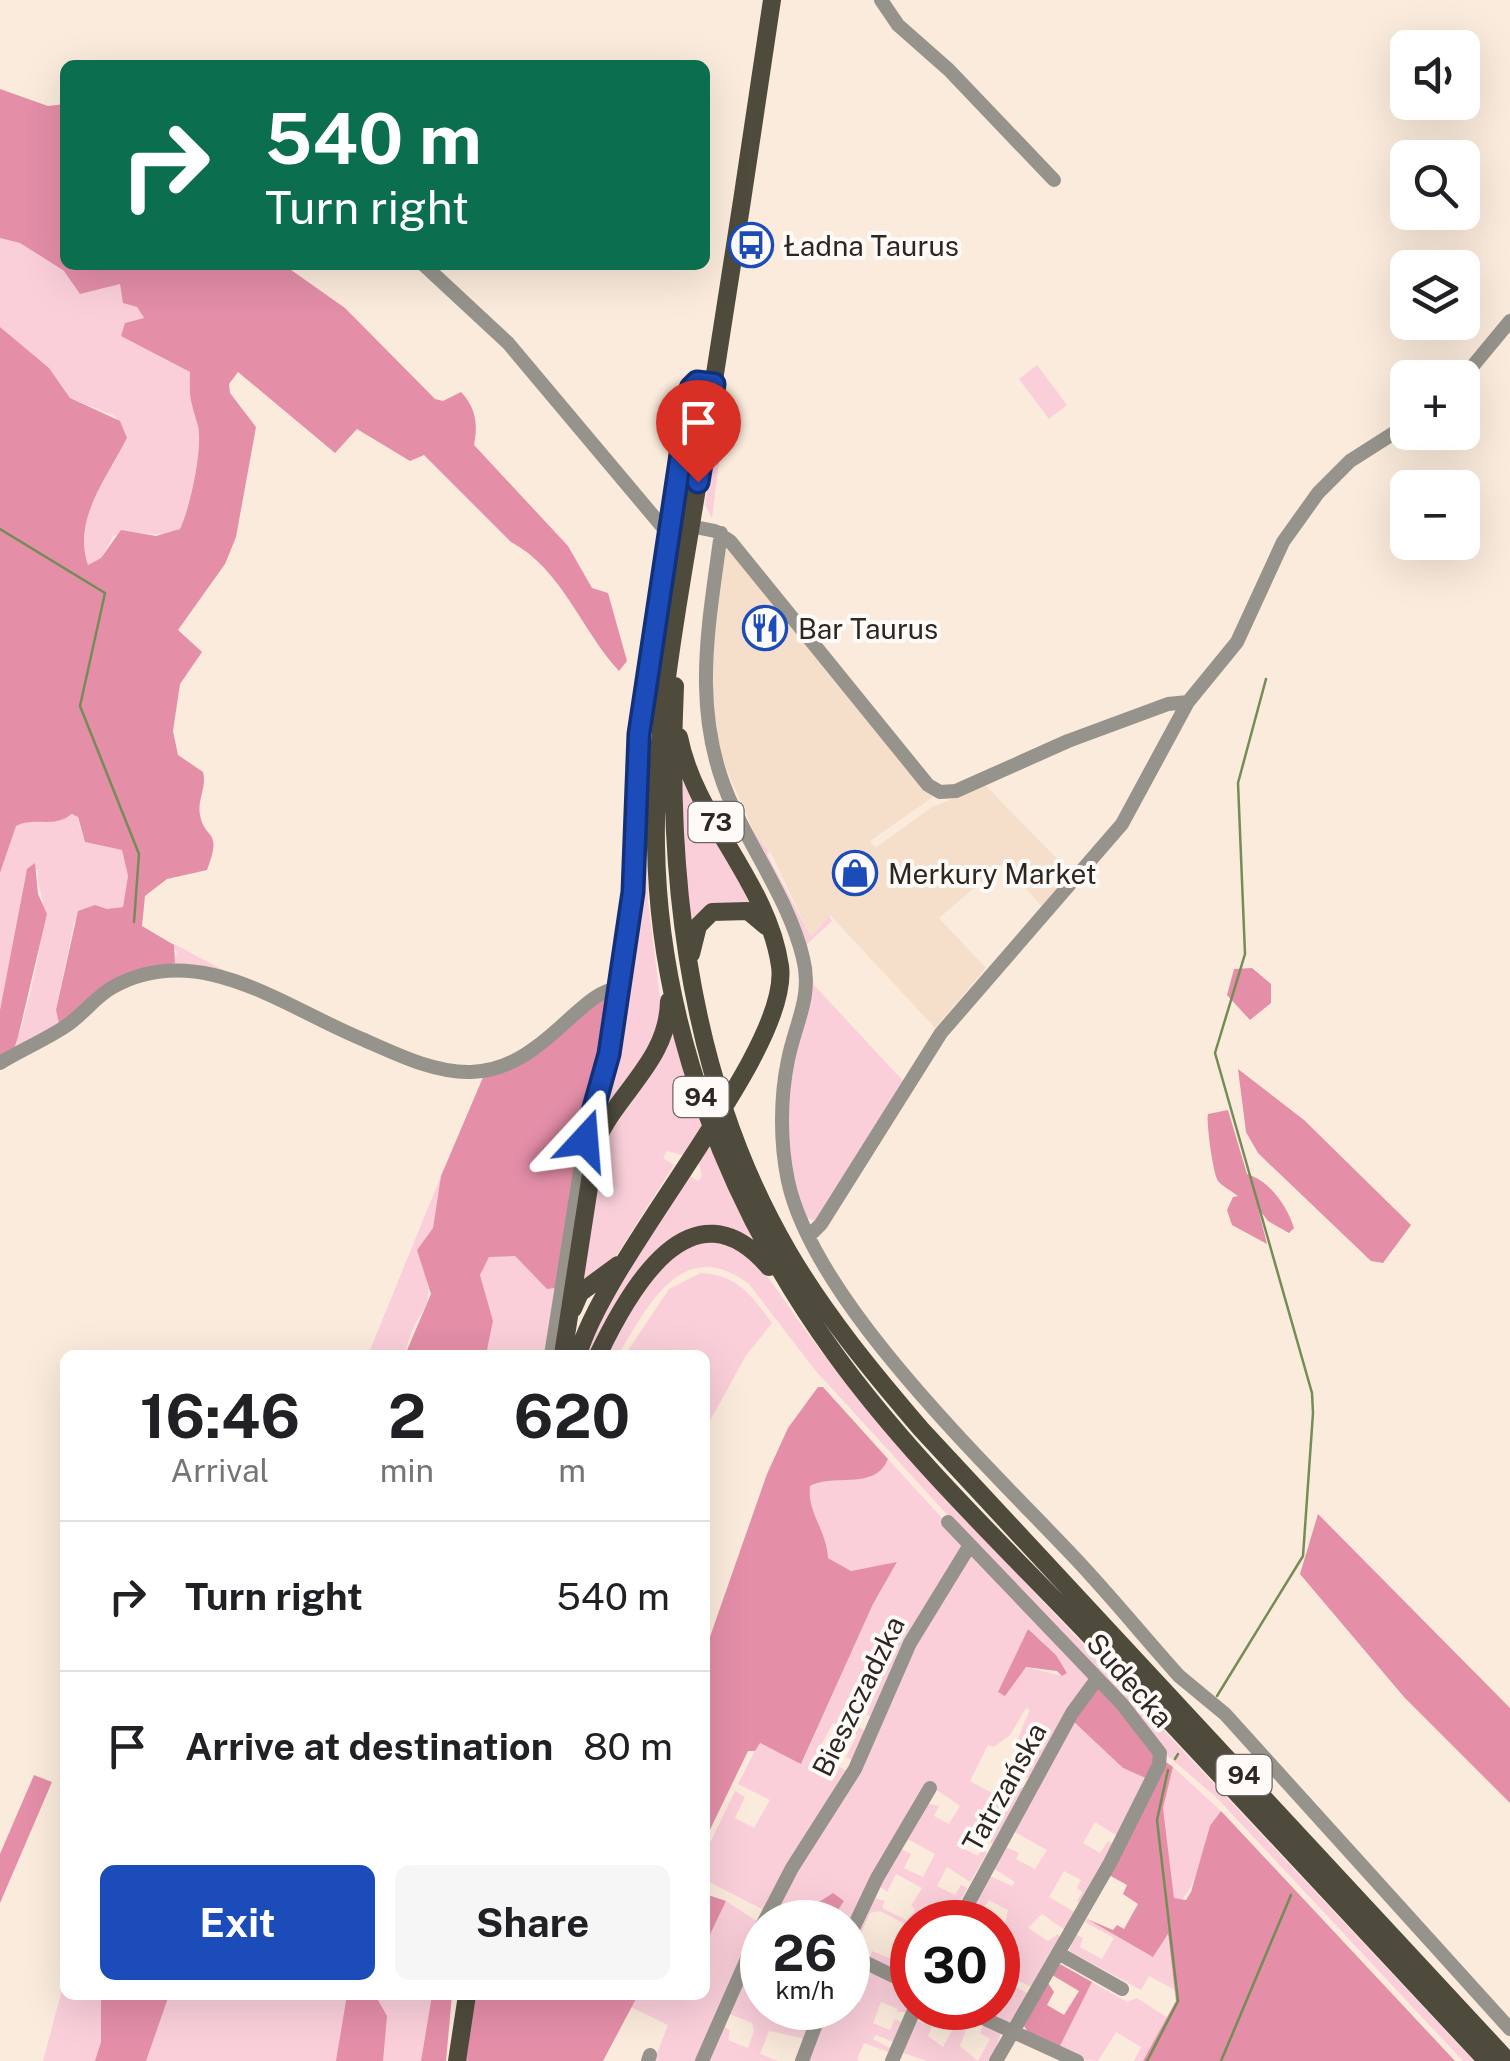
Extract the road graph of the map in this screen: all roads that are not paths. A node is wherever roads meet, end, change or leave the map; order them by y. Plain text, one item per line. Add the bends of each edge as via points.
1 (772, 0) edge
2 (881, 0) edge
3 (1054, 180) dead end
4 (429, 270) edge
5 (1510, 321) edge
6 (1478, 360) edge
7 (714, 384) junction
8 (1390, 435) edge
9 (721, 534) junction
10 (683, 535) junction
11 (1188, 702) junction
12 (674, 712) junction
13 (770, 929) junction
14 (668, 961) junction
15 (692, 984) junction
16 (618, 989) junction
17 (0, 1063) edge
18 (810, 1235) junction
19 (624, 1260) junction
20 (796, 1298) junction
21 (566, 1333) junction
22 (552, 1350) edge
23 (563, 1350) edge
24 (580, 1350) edge
25 (601, 1350) edge
26 (948, 1522) dead end
27 (970, 1545) junction
28 (1097, 1679) junction
29 (930, 1788) dead end
30 (780, 1900) edge
31 (869, 1900) edge
32 (970, 1900) edge
33 (1058, 1953) junction
34 (740, 1980) edge
35 (1122, 1989) dead end
36 (466, 2000) edge
37 (1510, 2029) edge
38 (814, 2030) edge
39 (905, 2030) edge
40 (1011, 2031) junction
41 (457, 2061) edge
42 (702, 2061) edge
43 (802, 2061) edge
44 (892, 2061) edge
45 (996, 2061) edge
46 (1077, 2061) edge
47 (1487, 2061) edge
48 (1508, 2061) edge

1 - 7 main road, 73
2 - 3 street via 898,25
4 - 10 street via 508,343
5 - 6 street
7 - 10 main road, 73
7 - 10 street via 691,388
8 - 11 street via 1318,492 1284,542 1237,642
9 - 10 street
9 - 11 street via 854,700 940,792
9 - 18 street via 704,657 704,710 722,784 804,961 806,1002 783,1092 784,1154 791,1195
10 - 12 main road, 73
10 - 14 main road, 73 via 656,796
10 - 16 street via 639,734 633,892
11 - 18 street via 1122,824 941,1033
12 - 13 main road, 73 via 690,773
12 - 15 main road, 94 via 675,851
13 - 15 main road via 748,911 732,908 703,918 694,936
13 - 19 main road, 73 via 781,974 770,1024
14 - 20 main road, 94 via 706,1112 737,1188
14 - 21 main road, 73 via 668,1019 660,1047 596,1142
15 - 48 main road, 94 via 746,1166 788,1250 855,1350 977,1491
16 - 17 street via 593,996 532,1053 469,1072 392,1052 222,975 174,970 116,985 64,1028
16 - 22 street via 602,1088 585,1140
18 - 37 street via 856,1312 907,1377
19 - 21 main road via 580,1293
19 - 24 main road, 73
20 - 25 main road via 752,1248 733,1237 690,1236 650,1270
20 - 47 main road, 94 via 839,1360 926,1459
21 - 23 main road, 73
26 - 27 street, Sudecka
27 - 28 street, Sudecka
27 - 30 street, Bieszczadzka via 910,1644 862,1756
28 - 32 street, Tatrzańska
28 - 33 street, Sudecka via 1148,1735 1160,1759
29 - 31 street
33 - 35 street
33 - 40 street, Sudecka
34 - 42 street, Bieszczadzka
36 - 41 main road
38 - 43 street
39 - 44 street
40 - 45 street, Sudecka
40 - 46 street

